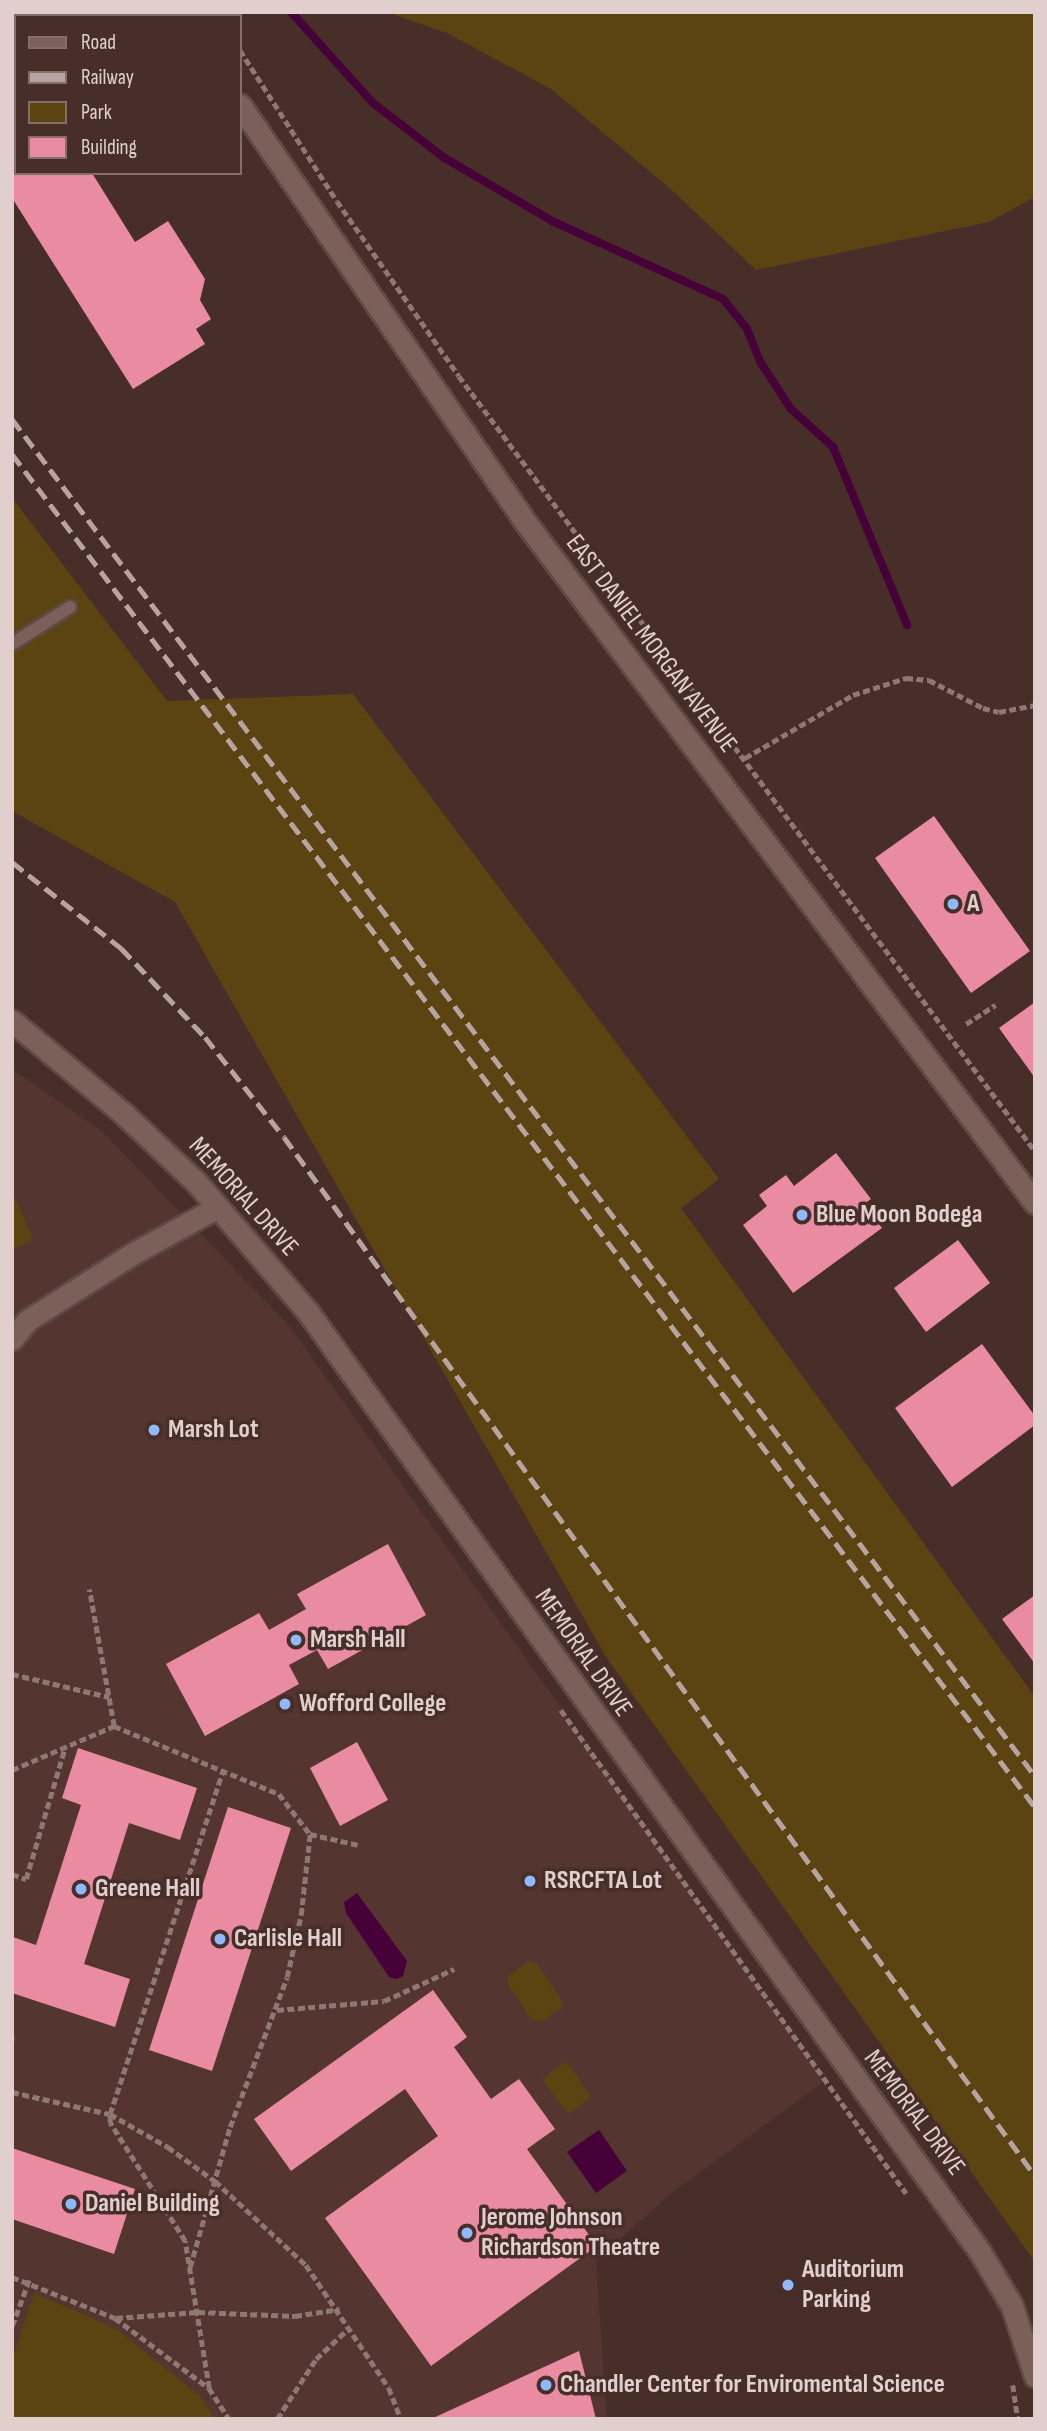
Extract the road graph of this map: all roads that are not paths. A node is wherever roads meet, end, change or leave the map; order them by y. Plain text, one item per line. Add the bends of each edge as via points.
1 (242, 108) edge
2 (70, 607) dead end
3 (12, 644) edge
4 (12, 1021) edge
5 (1035, 1203) edge
6 (218, 1208) junction
7 (12, 1339) edge
8 (1035, 2376) edge

1 - 5 street, EAST DANIEL MORGAN AVENUE via 510,502
2 - 3 lane
4 - 6 street, MEMORIAL DRIVE via 124,1114
6 - 7 street via 132,1254 40,1312
6 - 8 street, MEMORIAL DRIVE via 308,1312 945,2202 1012,2306

